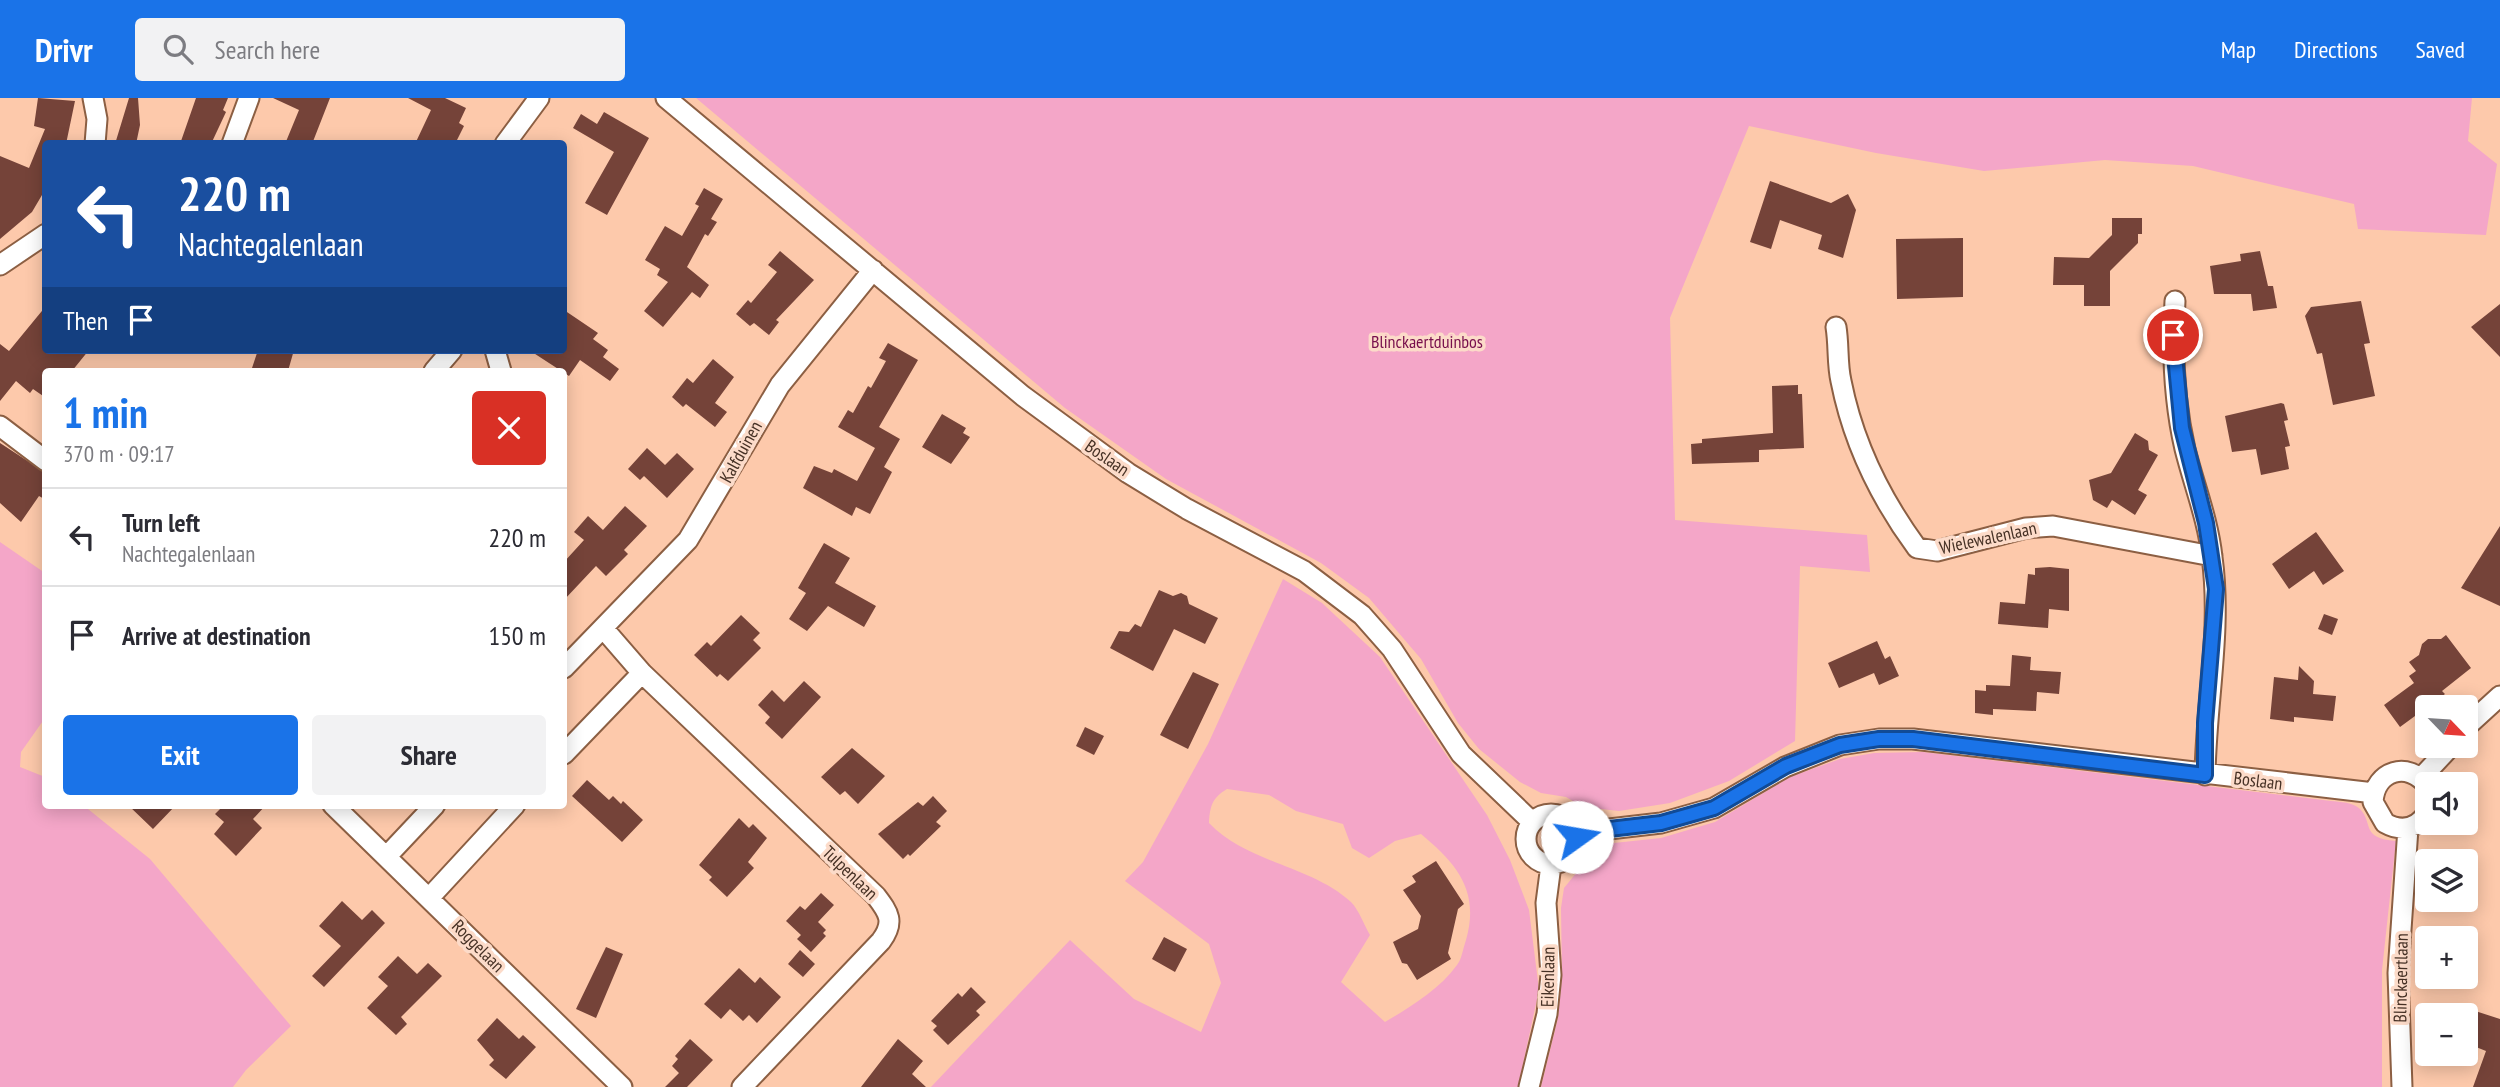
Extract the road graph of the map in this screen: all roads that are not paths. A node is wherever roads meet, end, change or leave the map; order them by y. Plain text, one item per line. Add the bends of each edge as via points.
1 (93, 98) edge
2 (249, 98) edge
3 (539, 98) edge
4 (666, 98) edge
5 (95, 140) edge
6 (233, 140) edge
7 (508, 140) edge
8 (42, 237) edge
9 (0, 265) edge
10 (873, 270) junction
11 (2175, 301) dead end
12 (1836, 327) dead end
13 (449, 354) edge
14 (437, 368) edge
15 (0, 426) edge
16 (42, 458) edge
17 (2212, 556) junction
18 (603, 628) junction
19 (567, 665) edge
20 (642, 673) junction
21 (2500, 696) edge
22 (2478, 716) edge
23 (567, 751) edge
24 (2442, 758) edge
25 (2431, 772) edge
26 (2205, 775) junction
27 (2415, 776) edge
28 (2374, 793) junction
29 (337, 809) edge
30 (431, 809) edge
31 (511, 809) edge
32 (1532, 822) junction
33 (2415, 825) edge
34 (2408, 828) junction
35 (1577, 837) junction
36 (387, 856) junction
37 (1551, 865) junction
38 (430, 897) junction
39 (622, 1087) edge
40 (742, 1087) edge
41 (1529, 1087) edge
42 (2402, 1087) edge

1 - 5 street
2 - 6 street
3 - 7 street
4 - 10 street, Boslaan
8 - 9 street
10 - 18 street, Kalfduinen via 780,384 688,540
10 - 32 street, Boslaan via 1082,441 1187,509 1304,571 1362,615 1392,649 1461,754
11 - 17 street via 2178,408
12 - 17 street, Wielewalenlaan via 1849,417 1891,511 1917,548 1937,551 2017,530 2053,526
13 - 14 street
15 - 16 street
17 - 26 street via 2214,629
18 - 19 street, Kalfduinen
18 - 20 street
20 - 23 street
20 - 40 street, Tulpenlaan via 890,914 890,929 881,941
21 - 22 street
24 - 25 street
26 - 28 street, Boslaan
26 - 35 street, Boslaan via 1913,739 1879,739 1812,754 1714,808 1661,823
27 - 28 street via 2406,771 2389,774
28 - 34 street via 2375,810 2385,823
29 - 36 street, Roggelaan
30 - 36 street
31 - 38 street
32 - 35 street via 1544,815 1559,815 1570,821
32 - 37 street via 1527,846 1536,860
33 - 34 street
34 - 42 street, Blinckaertlaan via 2398,973
35 - 37 street via 1568,859
36 - 38 street, Roggelaan
37 - 41 street, Eikenlaan via 1546,902 1552,975
38 - 39 street, Roggelaan

